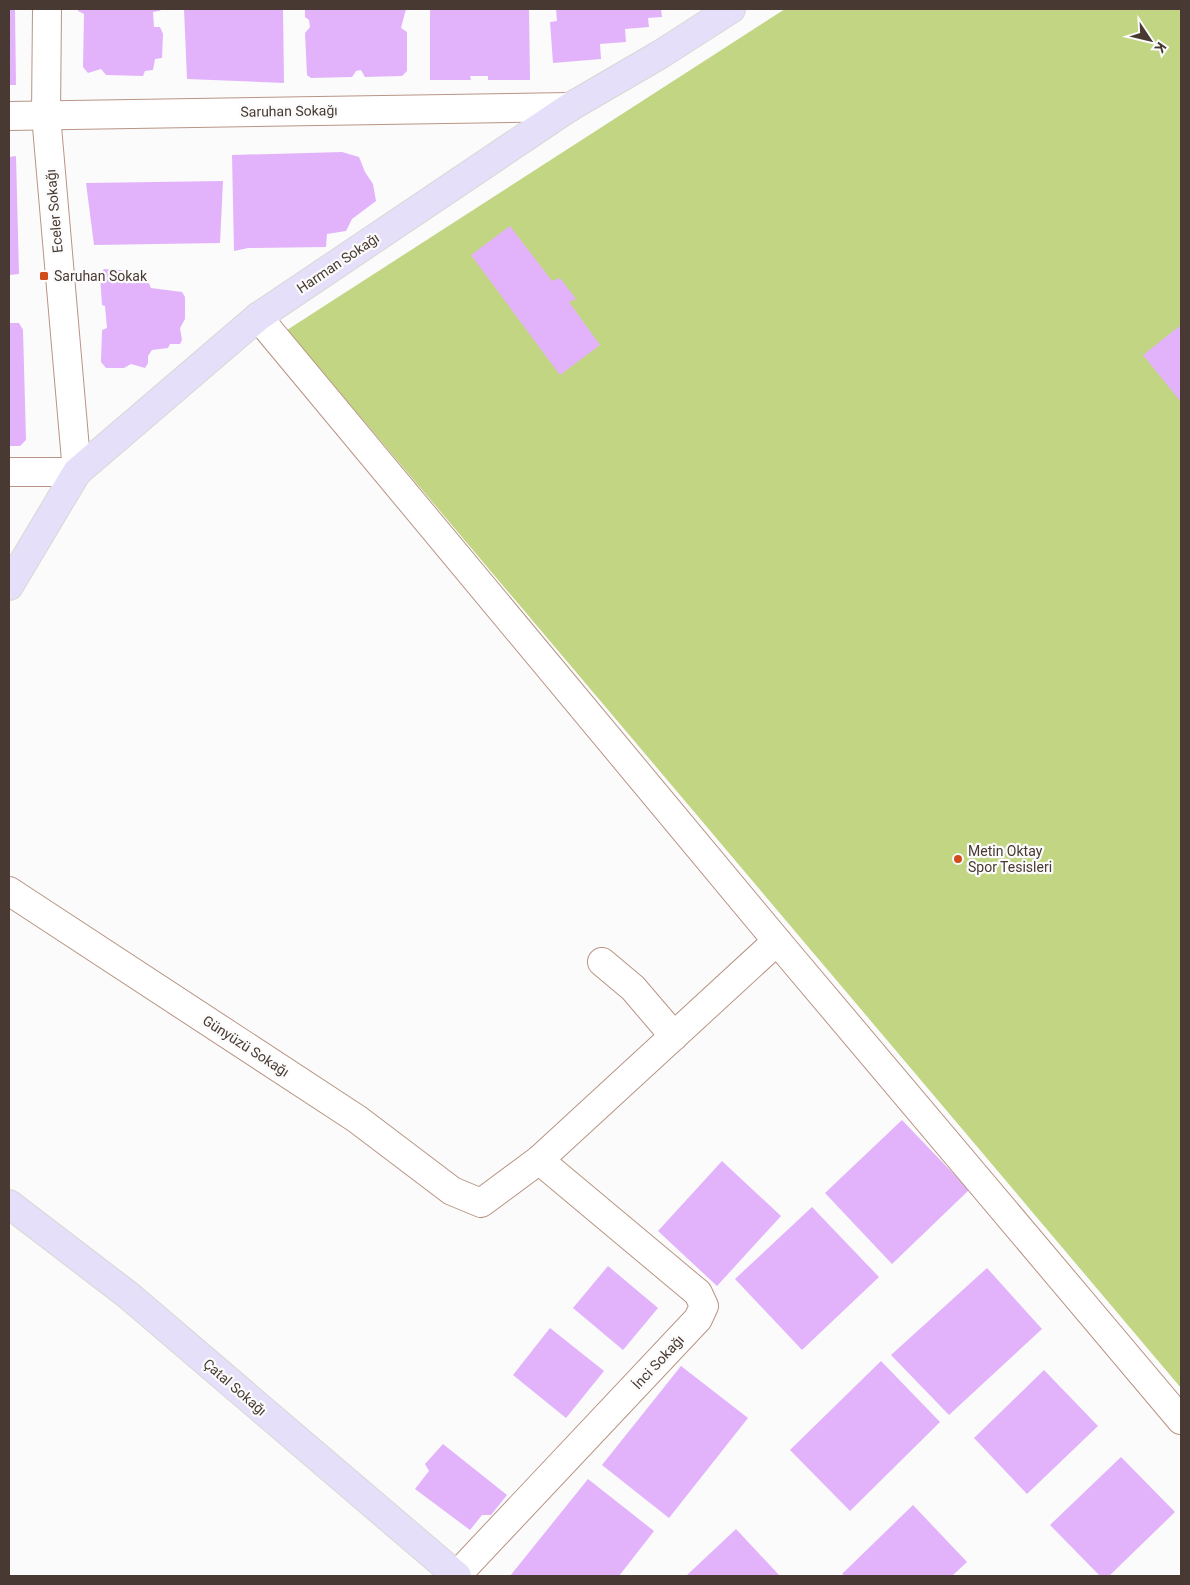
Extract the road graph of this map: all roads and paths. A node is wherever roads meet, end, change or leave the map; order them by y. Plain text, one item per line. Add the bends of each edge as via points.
1 (47, 9) edge
2 (731, 9) edge
3 (570, 107) junction
4 (46, 115) junction
5 (9, 116) edge
6 (258, 317) junction
7 (9, 472) edge
8 (77, 472) junction
9 (9, 586) edge
10 (9, 892) edge
11 (777, 941) junction
12 (602, 962) dead end
13 (674, 1036) junction
14 (539, 1160) junction
15 (9, 1204) edge
16 (1181, 1420) edge
17 (457, 1576) edge

1 - 4 street, Eceler Sokağı
2 - 3 main road, Harman Sokağı
3 - 4 street, Saruhan Sokağı
3 - 6 main road, Harman Sokağı
4 - 5 street, Saruhan Sokağı
4 - 8 street, Eceler Sokağı
6 - 8 main road, Harman Sokağı
6 - 11 street
7 - 8 street
8 - 9 main road, Harman Sokağı
10 - 14 street, Günyüzü Sokağı via 356,1119 452,1191 481,1203
11 - 13 street
11 - 16 street
12 - 13 street via 633,988
13 - 14 street
14 - 17 street, İnci Sokağı via 698,1293 704,1306 698,1319
15 - 17 main road, Çatal Sokağı via 128,1295

